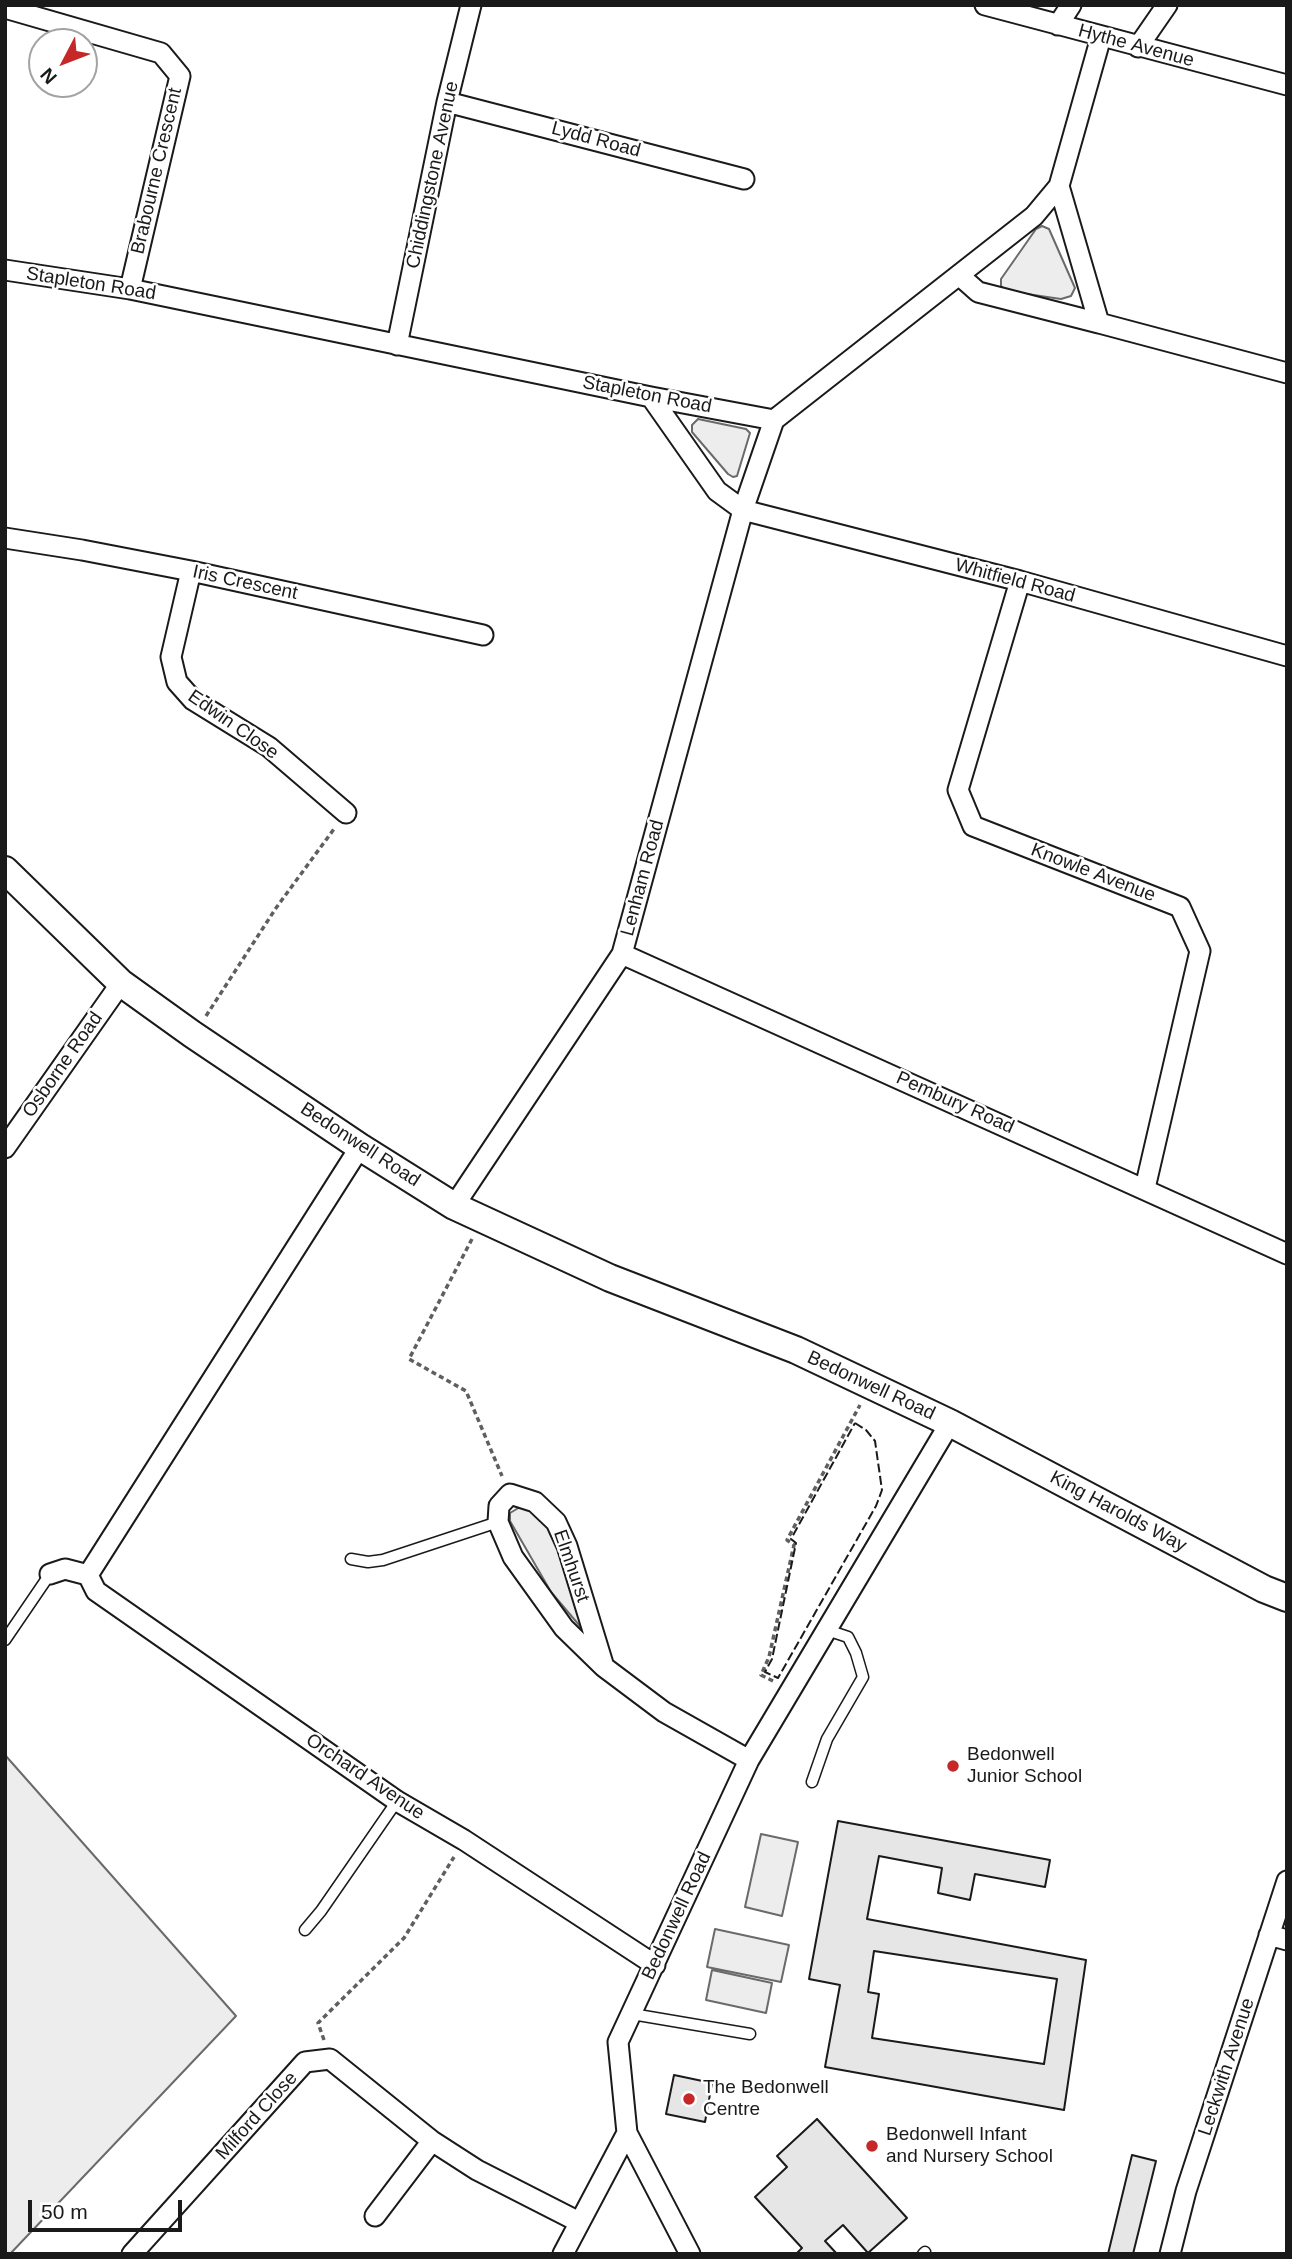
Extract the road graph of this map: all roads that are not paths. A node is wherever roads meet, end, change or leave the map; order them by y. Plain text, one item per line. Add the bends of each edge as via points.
1 (471, 5) edge
2 (985, 5) edge
3 (1071, 5) edge
4 (1167, 5) edge
5 (5, 8) edge
6 (1058, 25) junction
7 (1101, 37) junction
8 (1138, 47) junction
9 (1287, 85) edge
10 (447, 102) junction
11 (744, 179) dead end
12 (1059, 186) junction
13 (5, 270) edge
14 (960, 276) junction
15 (130, 289) junction
16 (1099, 323) junction
17 (397, 345) junction
18 (1287, 373) edge
19 (650, 397) junction
20 (774, 420) junction
21 (743, 509) junction
22 (5, 538) edge
23 (191, 571) junction
24 (1020, 581) junction
25 (483, 635) dead end
26 (1287, 656) edge
27 (346, 813) road end
28 (5, 870) edge
29 (622, 954) junction
30 (121, 983) junction
31 (360, 1147) junction
32 (5, 1148) edge
33 (1145, 1188) junction
34 (454, 1206) junction
35 (1287, 1254) edge
36 (950, 1423) junction
37 (498, 1522) junction
38 (351, 1559) dead end
39 (50, 1574) joint
40 (88, 1575) junction
41 (1287, 1598) edge
42 (827, 1630) junction
43 (5, 1640) edge
44 (604, 1667) junction
45 (749, 1760) junction
46 (812, 1782) dead end
47 (397, 1801) junction
48 (1287, 1881) edge
49 (305, 1930) dead end
50 (1278, 1937) edge
51 (655, 1965) junction
52 (632, 2014) junction
53 (750, 2034) dead end
54 (627, 2133) junction
55 (432, 2141) junction
56 (375, 2216) dead end
57 (579, 2222) junction
58 (132, 2254) edge
59 (563, 2254) edge
60 (690, 2254) edge
61 (1170, 2254) edge

1 - 10 street, Chiddingstone Avenue
2 - 6 street, Hythe Avenue
3 - 6 street
4 - 8 street
5 - 15 street, Brabourne Crescent via 161,52 180,76
6 - 7 street, Hythe Avenue
7 - 8 street, Hythe Avenue
7 - 12 street
8 - 9 street, Hythe Avenue
10 - 11 street, Lydd Road
10 - 17 street, Chiddingstone Avenue
12 - 14 street via 1034,216
12 - 16 street
13 - 15 street, Stapleton Road
14 - 16 street via 978,292
14 - 20 street
15 - 17 street, Stapleton Road
16 - 18 street
17 - 19 street, Stapleton Road
19 - 20 street, Stapleton Road
19 - 21 street via 717,491
20 - 21 street, Lenham Road
21 - 24 street, Whitfield Road
21 - 29 street, Lenham Road
22 - 23 street, Iris Crescent
23 - 25 street, Iris Crescent
23 - 27 street, Edwin Close via 171,657 177,682 193,700 269,747
24 - 26 street, Whitfield Road
24 - 33 street, Knowle Avenue via 958,790 973,826 1180,907 1200,951
28 - 30 street, Bedonwell Road
29 - 33 street, Pembury Road
29 - 34 street, Lenham Road
30 - 31 street, Bedonwell Road
30 - 32 street, Osborne Road
31 - 34 street, Bedonwell Road
31 - 40 street
33 - 35 street, Pembury Road
34 - 36 street, Bedonwell Road via 610,1278 796,1350
36 - 41 street, King Harolds Way
36 - 42 street, Bedonwell Road
37 - 38 lane via 383,1560
37 - 44 street, Elmhurst via 513,1557 565,1628
37 - 44 street, Elmhurst via 499,1506 510,1494 535,1502 556,1522
39 - 40 street via 65,1569
39 - 43 lane
40 - 47 street, Orchard Avenue via 96,1591
42 - 45 street, Bedonwell Road
42 - 46 lane via 848,1637 863,1677 827,1739
44 - 45 street, Elmhurst via 664,1712
45 - 51 street, Bedonwell Road
47 - 49 lane
47 - 51 street, Orchard Avenue
48 - 50 street, Leckwith Avenue
50 - 61 street, Leckwith Avenue via 1186,2192
51 - 52 street, Bedonwell Road
52 - 53 lane
52 - 54 street, Bedonwell Road via 618,2042
54 - 57 street
54 - 60 street, Bedonwell Road
55 - 56 street
55 - 57 street via 477,2170
55 - 58 street, Milford Close via 330,2059 305,2062
57 - 59 street

